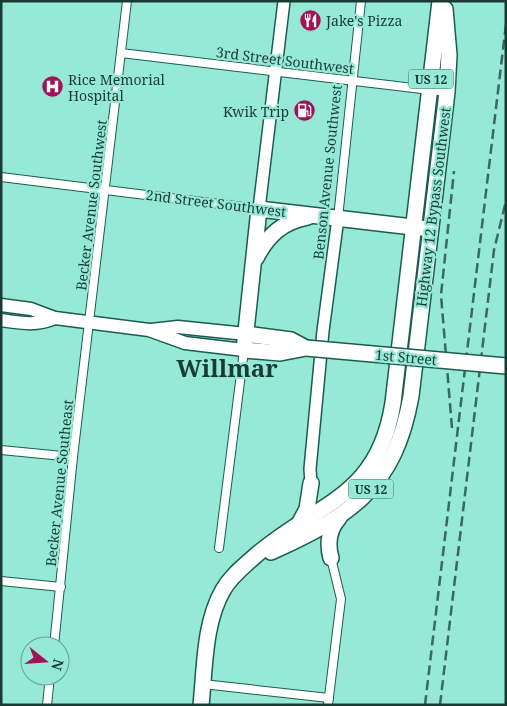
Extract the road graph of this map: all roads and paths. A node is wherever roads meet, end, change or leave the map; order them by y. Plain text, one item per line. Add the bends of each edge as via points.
1 (127, 1) edge
2 (284, 1) edge
3 (361, 1) edge
4 (440, 1) edge
5 (444, 1) edge
6 (121, 53) junction
7 (276, 72) junction
8 (353, 80) junction
9 (430, 90) junction
10 (447, 92) junction
11 (1, 177) edge
12 (106, 189) junction
13 (259, 209) junction
14 (332, 217) junction
15 (413, 227) junction
16 (430, 229) junction
17 (251, 271) junction
18 (1, 305) edge
19 (55, 318) junction
20 (1, 320) edge
21 (90, 322) junction
22 (149, 330) junction
23 (246, 334) junction
24 (306, 348) junction
25 (244, 350) junction
26 (506, 366) edge
27 (1, 450) edge
28 (73, 457) junction
29 (311, 483) junction
30 (341, 498) junction
31 (342, 515) junction
32 (298, 526) junction
33 (220, 548) dead end
34 (331, 558) joint
35 (247, 563) junction
36 (1, 581) edge
37 (60, 587) junction
38 (55, 636) edge
39 (203, 684) junction
40 (49, 686) edge
41 (328, 702) edge
42 (47, 705) edge
43 (201, 705) edge

1 - 6 street, Becker Avenue Southwest
2 - 7 street
3 - 8 street, Benson Avenue Southwest
4 - 9 highway, Highway 12 Bypass Southwest / US 12
5 - 10 highway, Highway 12 Bypass Southwest / US 12 via 449,55
6 - 7 street, 3rd Street Southwest
6 - 12 street, Becker Avenue Southwest
7 - 8 street, 3rd Street Southwest
7 - 13 street
8 - 9 street, 3rd Street Southwest
8 - 14 street, Benson Avenue Southwest
9 - 10 street, 3rd Street Southwest
9 - 15 highway, Highway 12 Bypass Southwest / US 12
10 - 16 highway, Highway 12 Bypass Southwest / US 12
11 - 12 street, 2nd Street Southwest
12 - 13 street, 2nd Street Southwest
12 - 21 street, Becker Avenue Southwest
13 - 14 highway, 2nd Street Southwest
13 - 17 highway
14 - 15 highway, 2nd Street Southwest
14 - 17 highway via 294,220 278,229 263,245
14 - 29 street, Benson Avenue Southwest
15 - 16 highway, 2nd Street Southwest
15 - 30 highway, Highway 12 Bypass Southwest / US 12 via 391,417 366,473
16 - 31 highway, Highway 12 Bypass Southwest / US 12 via 408,413 397,451 384,473
17 - 23 highway
18 - 19 main road via 31,309
19 - 20 main road via 31,324
19 - 21 main road
21 - 22 main road
21 - 28 street, Becker Avenue Southeast
22 - 23 main road via 178,326
22 - 25 main road via 185,343
23 - 24 highway, 1st Street via 291,340
23 - 25 highway
24 - 25 highway, 1st Street via 280,353
24 - 26 highway, 1st Street, bridge
25 - 33 street
27 - 28 street
28 - 37 street, Becker Avenue Southeast
29 - 30 highway via 324,499
29 - 32 highway via 307,509
30 - 32 highway, US 12
31 - 34 highway via 331,532
31 - 35 highway, US 12
32 - 35 highway, US 12
34 - 41 street via 341,599
35 - 39 highway, US 12 via 229,580 214,611
36 - 37 street
37 - 38 street, Becker Avenue Southeast
39 - 41 street
39 - 43 highway, US 12
40 - 42 street

